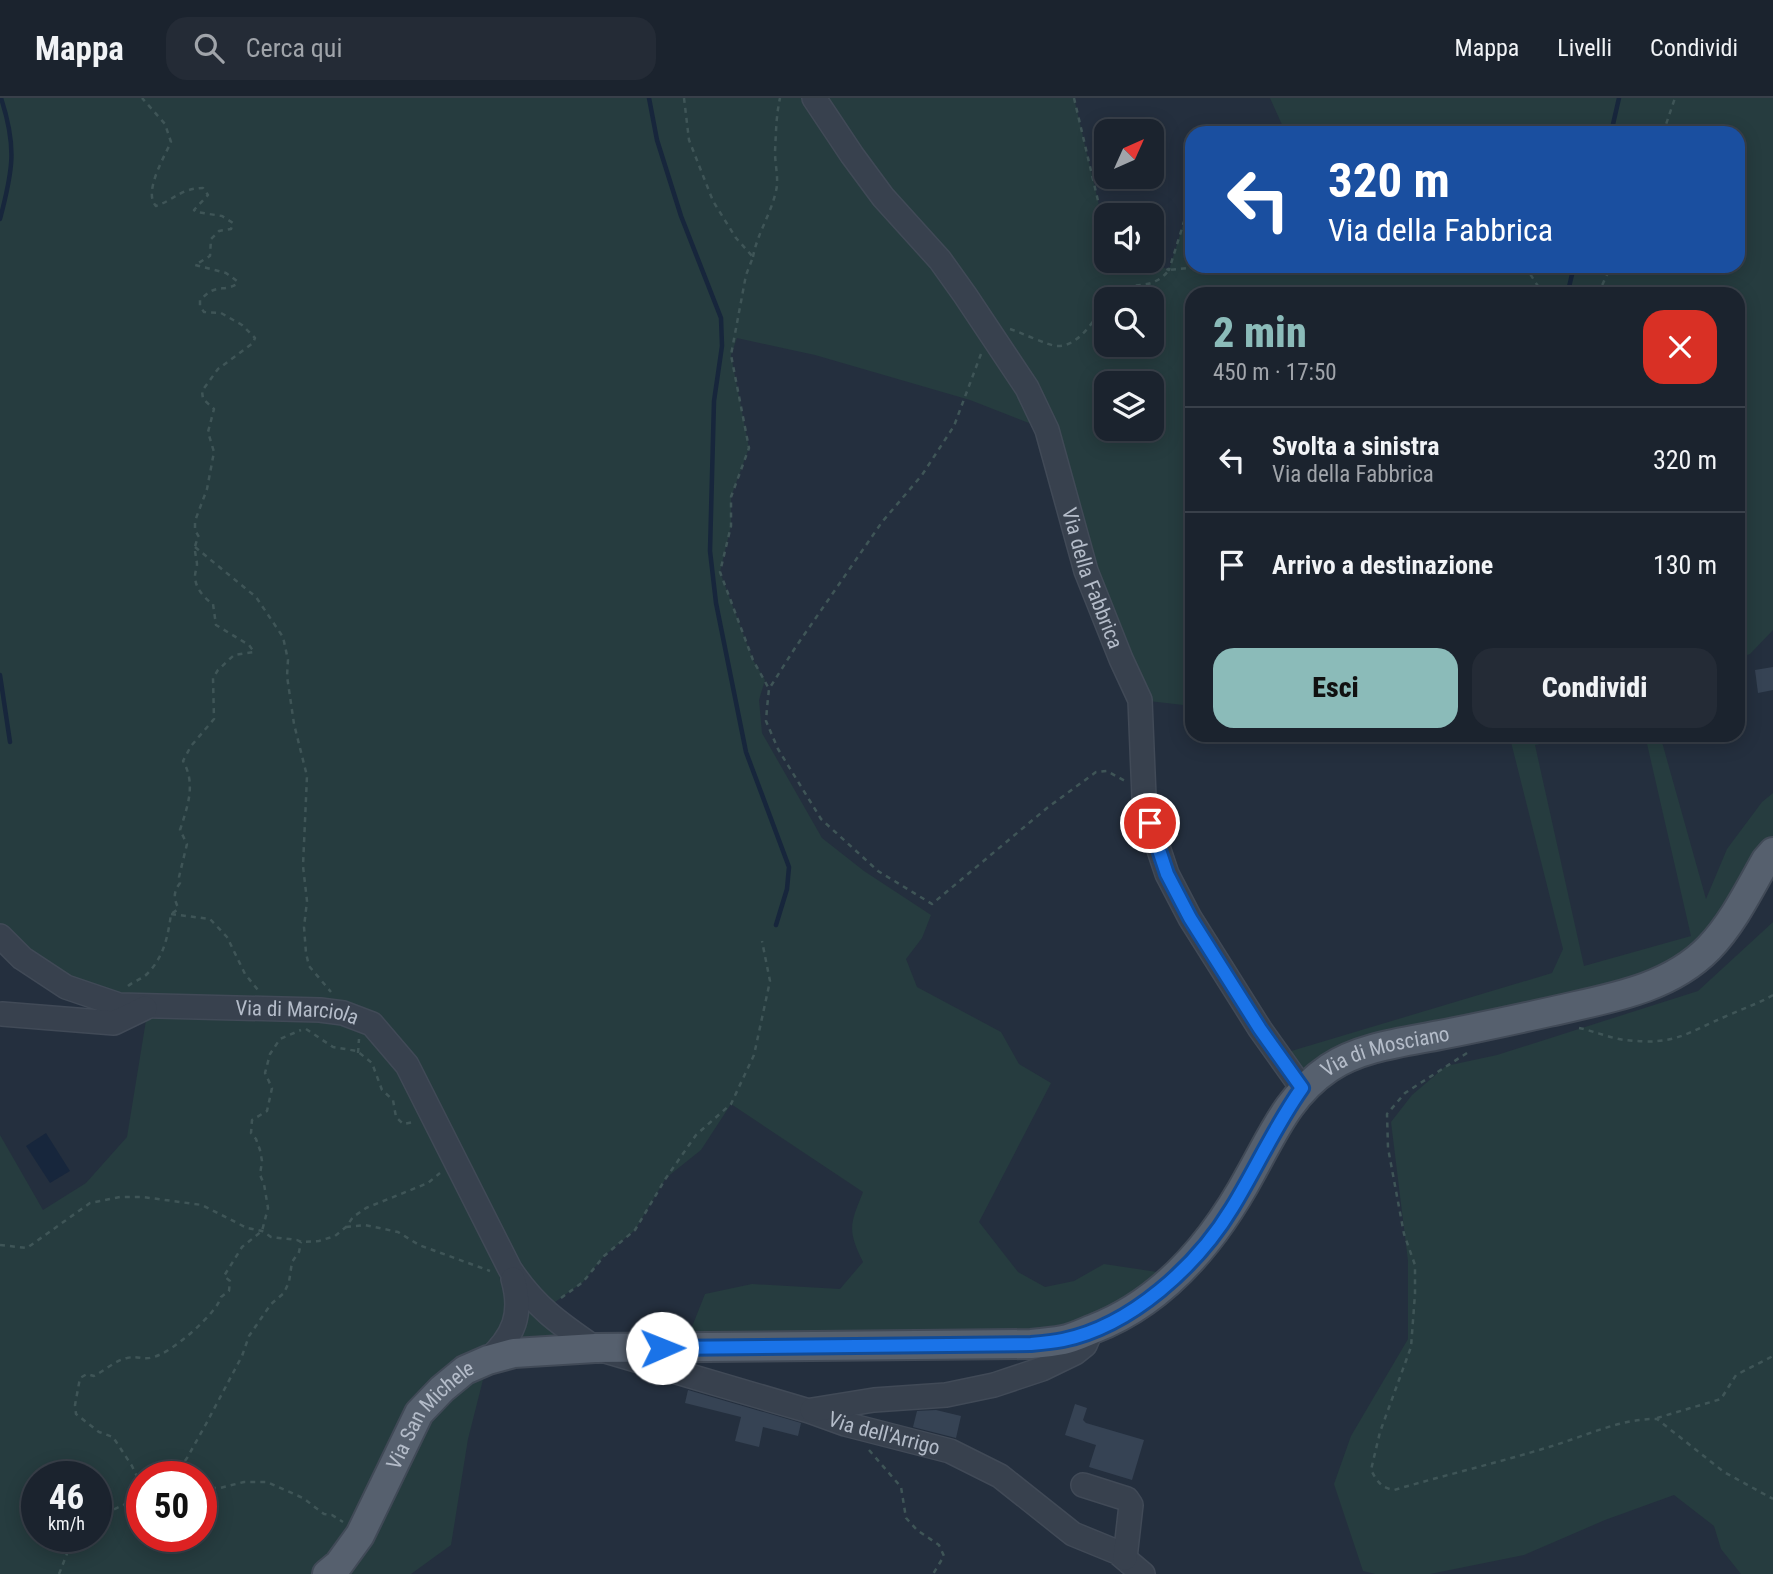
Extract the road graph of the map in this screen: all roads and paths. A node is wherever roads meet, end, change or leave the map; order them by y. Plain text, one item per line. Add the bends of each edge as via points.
1 (142, 98) edge
2 (684, 98) edge
3 (780, 98) edge
4 (814, 98) edge
5 (1074, 98) edge
6 (1675, 98) edge
7 (1665, 126) edge
8 (1099, 203) edge
9 (1185, 219) edge
10 (753, 257) junction
11 (1164, 268) edge
12 (1185, 268) edge
13 (1169, 270) junction
14 (1124, 287) edge
15 (1094, 317) edge
16 (990, 331) junction
17 (194, 547) junction
18 (769, 689) junction
19 (1144, 797) junction
20 (1773, 852) edge
21 (171, 914) junction
22 (0, 936) edge
23 (762, 941) dead end
24 (1773, 995) edge
25 (120, 1005) junction
26 (148, 1007) junction
27 (270, 1009) junction
28 (343, 1013) junction
29 (2, 1014) dead end
30 (1578, 1028) dead end
31 (1473, 1049) dead end
32 (1302, 1088) junction
33 (434, 1118) junction
34 (456, 1160) junction
35 (346, 1227) junction
36 (262, 1231) junction
37 (301, 1242) junction
38 (0, 1245) edge
39 (510, 1269) junction
40 (544, 1310) junction
41 (1092, 1329) junction
42 (595, 1348) junction
43 (1773, 1356) edge
44 (488, 1360) junction
45 (809, 1410) junction
46 (1657, 1419) junction
47 (845, 1424) junction
48 (129, 1461) edge
49 (185, 1461) edge
50 (1083, 1485) dead end
51 (217, 1488) edge
52 (1773, 1499) edge
53 (360, 1535) junction
54 (68, 1552) edge
55 (1125, 1558) junction
56 (59, 1574) edge
57 (327, 1574) edge
58 (933, 1574) edge
59 (1143, 1574) edge

1 - 17 path via 165,124 171,142 156,174 150,197 153,204 203,188 208,195 196,212 222,216 233,223 231,229 219,231 211,239 210,256 195,265 226,274 237,284 215,288 200,300 200,306 204,312 221,313 242,325 255,338 218,369 202,391 203,399 214,409 208,432 215,452 208,489 197,513 199,537
2 - 10 path via 689,140 713,201
3 - 10 path via 777,189
4 - 16 street, Via della Fabbrica via 883,197 940,260
5 - 8 path
6 - 7 path
9 - 13 path
10 - 18 path via 731,355 749,449 732,497 732,526 720,572 753,660
11 - 13 path
12 - 13 path
13 - 14 path via 1149,286
15 - 16 path via 1072,342 1056,346 1007,328
16 - 18 path via 954,426 854,561
16 - 19 street, Via della Fabbrica via 1027,388 1047,430 1086,571 1140,700
17 - 21 path via 195,581 213,604 216,625 254,652 234,655 218,670 213,678 214,719 183,761 191,774 180,830 187,844 175,889 178,907
17 - 28 path via 256,597 283,637 294,724 307,776 306,953 309,966
18 - 19 path via 766,721 821,819 878,871 932,904 1096,772 1107,771
19 - 32 street, Via della Fabbrica via 1167,874 1190,918
20 - 32 main road, Via di Mosciano via 1709,949 1658,984 1366,1052 1329,1068
21 - 25 path via 162,953 145,976 129,984
21 - 27 path via 210,919 227,937 244,974
22 - 25 street, Via di Marciola via 22,958 65,987
23 - 40 path via 768,993 754,1055 731,1104 696,1135 635,1230 604,1256 583,1282
24 - 30 path via 1674,1040 1622,1040
25 - 26 street, Via di Marciola
26 - 27 street, Via di Marciola
26 - 29 street via 114,1023
27 - 28 street, Via di Marciola
28 - 33 street, Via di Marciola via 372,1024 387,1039 407,1065
31 - 46 path via 1405,1093 1387,1114 1388,1148 1404,1234 1415,1265 1415,1294 1411,1347 1371,1470 1385,1489 1394,1490 1621,1423
32 - 41 main road, Via di Mosciano via 1207,1244 1163,1289 1117,1320
33 - 34 street, Via di Marciola
33 - 36 path via 403,1124 372,1063 356,1051 333,1046 305,1028 280,1039 265,1073 272,1088 267,1111 252,1120 268,1208
34 - 35 path via 428,1183 366,1208
34 - 39 street, Via di Marciola
35 - 37 path via 327,1239
35 - 39 path via 365,1225 398,1232 488,1272
36 - 37 path
36 - 38 path via 202,1205 120,1197 90,1203 27,1248
36 - 48 path via 234,1257 224,1276 230,1281 229,1291 175,1347 146,1360 130,1357 94,1376 80,1378 76,1413 113,1437
37 - 49 path via 284,1293 249,1336
39 - 40 street, Via di Marciola via 526,1294
39 - 44 street, Via di Marciola via 518,1310 511,1333
40 - 42 street, Via di Marciola
41 - 42 main road, Via di Mosciano via 1065,1340 1031,1344
41 - 45 street via 1085,1345 1075,1353 994,1385
42 - 44 main road, Via San Michele via 514,1353
42 - 45 street, Via dell'Arrigo
43 - 46 path via 1736,1375 1721,1399
44 - 53 main road, Via San Michele via 466,1370 419,1413
45 - 47 street, Via dell'Arrigo
46 - 52 path via 1724,1472
47 - 55 street, Via dell'Arrigo via 950,1451 1000,1476 1073,1534
47 - 58 path via 901,1487 906,1518 939,1545 944,1556
50 - 55 street via 1127,1499 1131,1505
51 - 53 path via 267,1482 303,1498 324,1514 351,1523
53 - 57 main road, Via San Michele
54 - 56 path
55 - 59 street, Via dell'Arrigo

